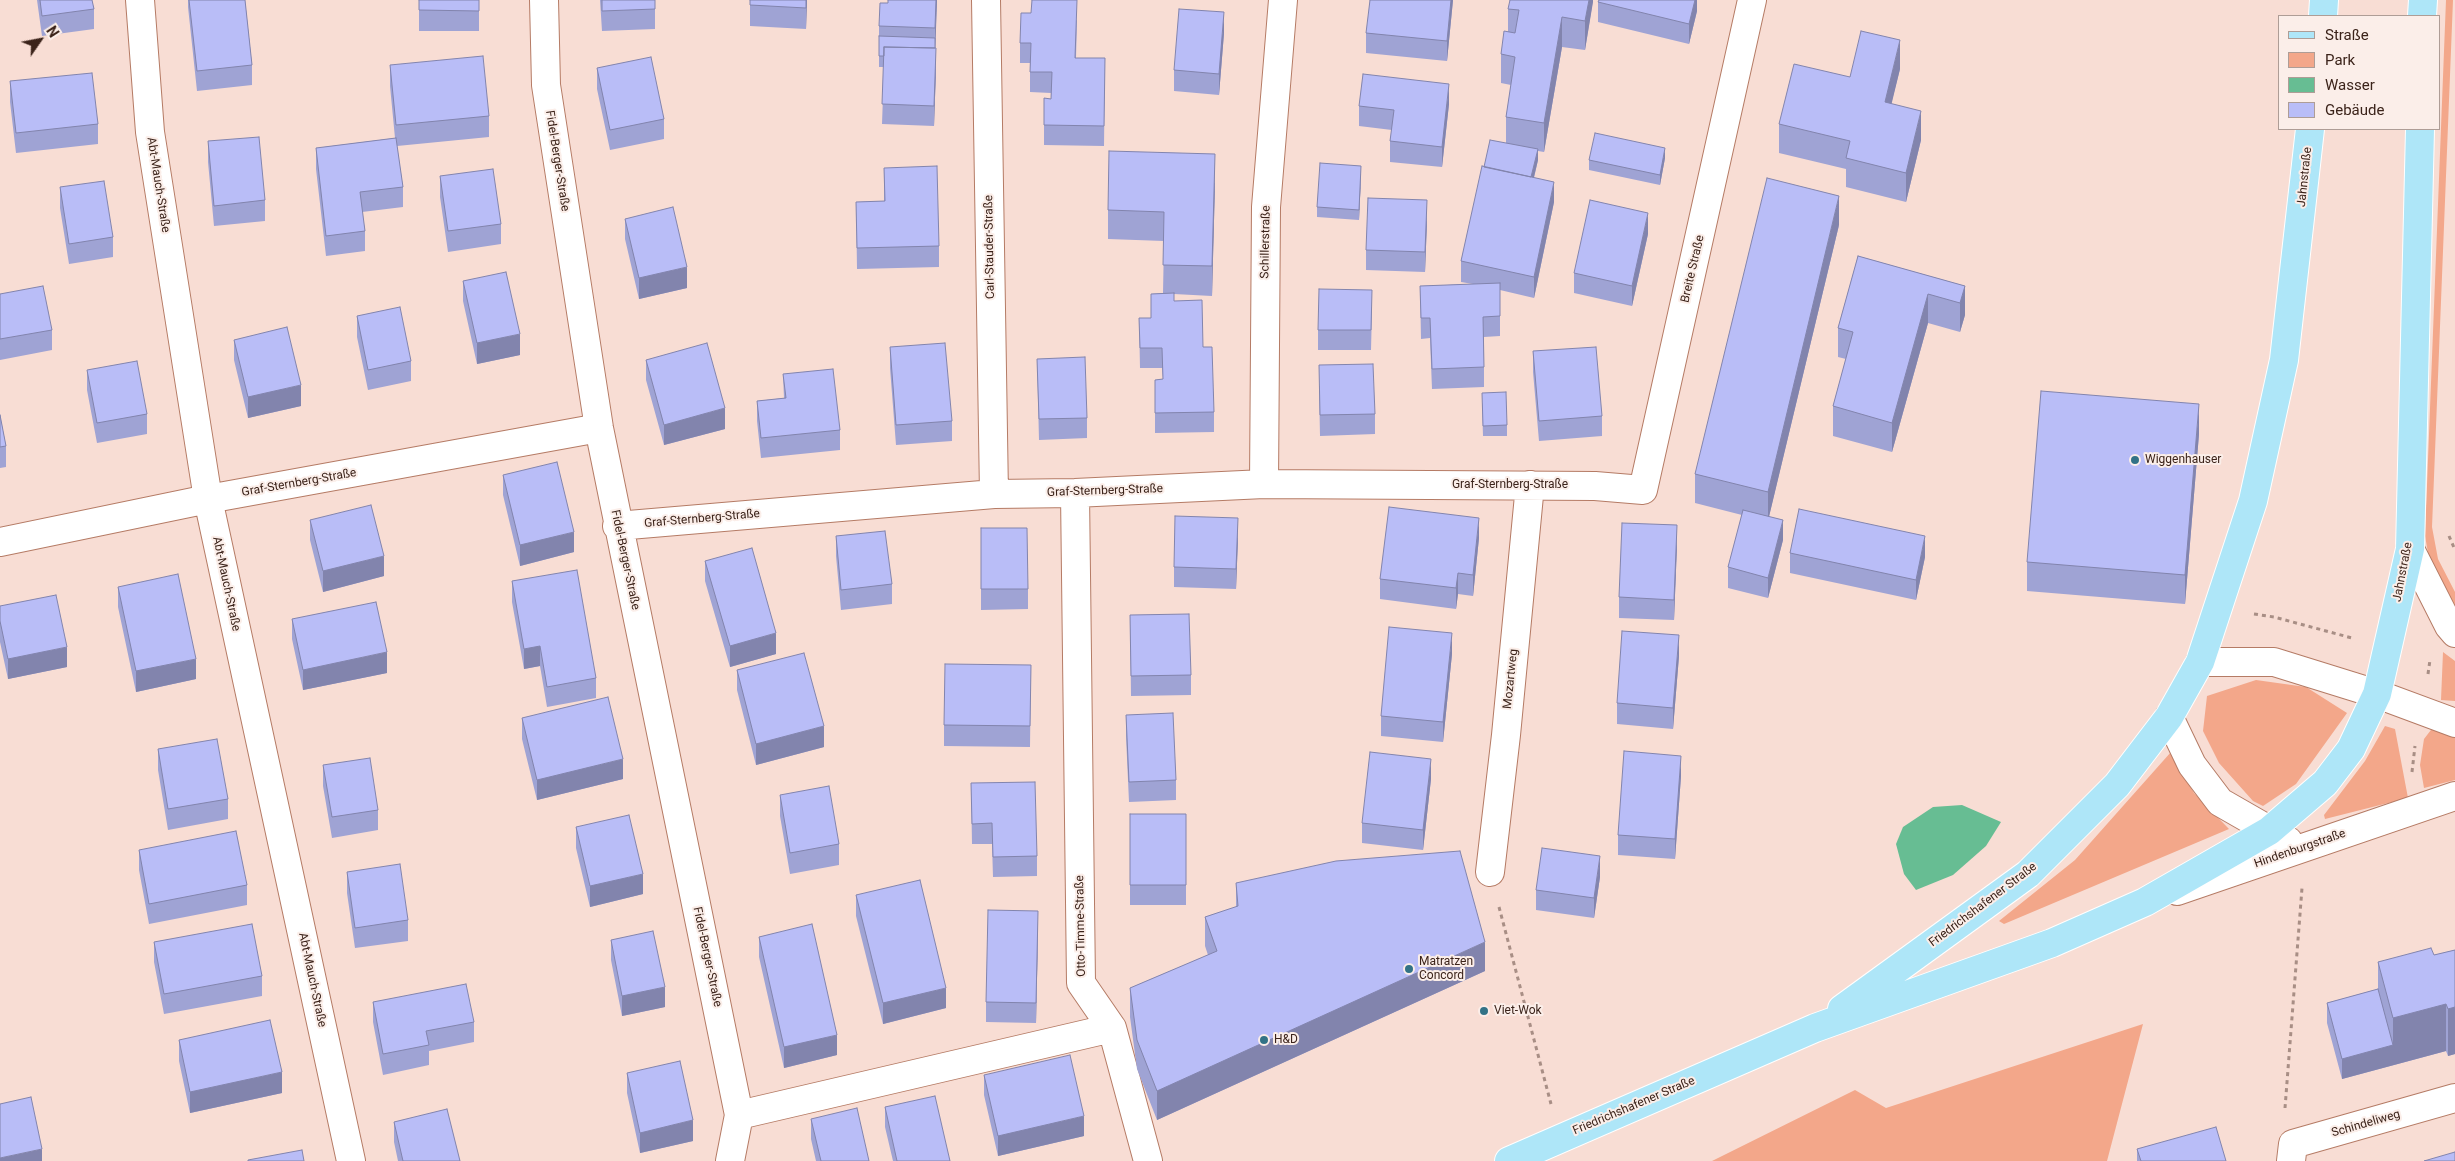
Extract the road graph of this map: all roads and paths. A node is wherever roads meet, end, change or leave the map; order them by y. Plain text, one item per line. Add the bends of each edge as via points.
1 (140, 0) edge
2 (544, 0) edge
3 (986, 0) edge
4 (1283, 0) edge
5 (1752, 0) edge
6 (2324, 0) edge
7 (2422, 0) edge
8 (2322, 15) edge
9 (2422, 15) edge
10 (2310, 130) edge
11 (2420, 130) edge
12 (599, 428) junction
13 (1264, 484) junction
14 (1530, 485) junction
15 (1595, 486) joint
16 (1075, 493) junction
17 (994, 494) junction
18 (208, 499) junction
19 (618, 526) junction
20 (0, 542) edge
21 (2410, 549) junction
22 (2217, 609) junction
23 (2455, 633) edge
24 (2387, 646) junction
25 (2200, 662) junction
26 (2377, 694) junction
27 (2169, 717) junction
28 (2455, 723) edge
29 (2455, 796) edge
30 (2269, 832) junction
31 (2305, 849) junction
32 (1490, 872) joint
33 (2303, 880) dead end
34 (2145, 902) junction
35 (1112, 1028) junction
36 (1815, 1028) junction
37 (2455, 1098) edge
38 (740, 1115) junction
39 (1560, 1137) junction
40 (2292, 1153) edge
41 (1522, 1158) edge
42 (351, 1161) edge
43 (730, 1161) edge
44 (1148, 1161) edge

1 - 18 street, Abt-Mauch-Straße via 150,132
2 - 12 street, Fidel-Berger-Straße via 546,85
3 - 17 street, Carl-Stauder-Straße
4 - 13 street, Schillerstraße via 1266,207
5 - 15 street, Breite Straße via 1643,490
6 - 8 main road
7 - 9 main road
10 - 22 main road, Jahnstraße via 2284,360 2253,501
11 - 21 main road, Jahnstraße
12 - 18 street, Graf-Sternberg-Straße
12 - 19 street, Fidel-Berger-Straße
13 - 14 street, Graf-Sternberg-Straße
13 - 16 street, Graf-Sternberg-Straße
14 - 15 street, Graf-Sternberg-Straße
14 - 32 street, Mozartweg
16 - 17 street, Graf-Sternberg-Straße
16 - 35 street, Otto-Timme-Straße via 1081,983
17 - 19 street, Graf-Sternberg-Straße
18 - 20 street, Graf-Sternberg-Straße
18 - 42 street, Abt-Mauch-Straße
19 - 38 street, Fidel-Berger-Straße
21 - 23 street
21 - 24 main road, Jahnstraße
22 - 24 path via 2274,617
22 - 25 main road, Jahnstraße
24 - 26 main road, Jahnstraße
25 - 26 street via 2274,662
25 - 27 main road, Friedrichshafener Straße
26 - 28 street
26 - 30 main road, Jahnstraße via 2351,749 2325,783
27 - 30 street via 2192,765 2220,802
27 - 36 main road, Friedrichshafener Straße via 2117,786 2028,874
29 - 31 street, Hindenburgstraße
30 - 31 street
30 - 34 main road, Jahnstraße
31 - 34 street, Hindenburgstraße
32 - 39 path
33 - 40 path via 2283,1124
34 - 36 main road, Friedrichshafener Straße via 2052,943
35 - 38 street
35 - 44 street, Otto-Timme-Straße
36 - 39 main road, Friedrichshafener Straße
37 - 40 street, Schindeliweg
38 - 43 street
39 - 41 main road, Friedrichshafener Straße

